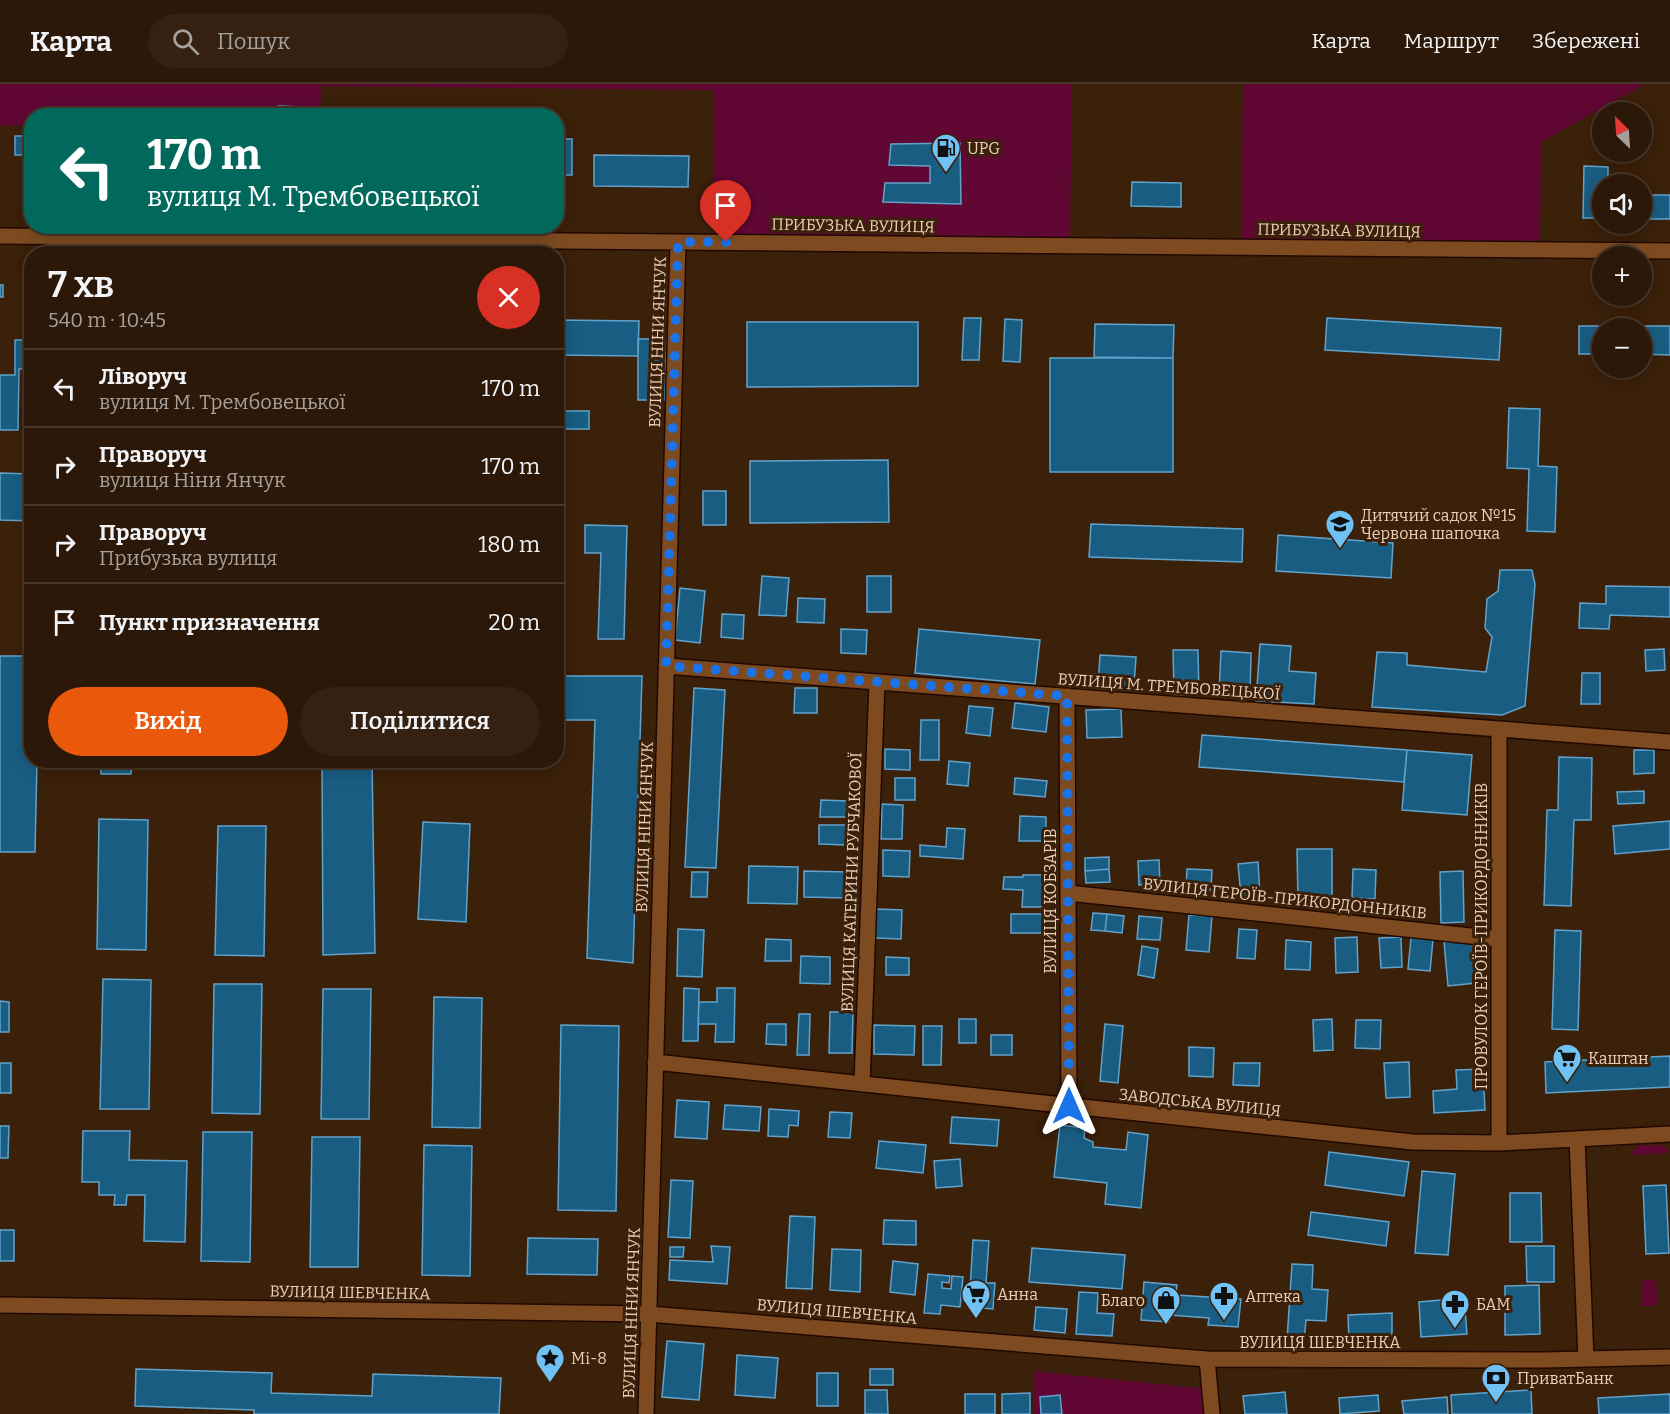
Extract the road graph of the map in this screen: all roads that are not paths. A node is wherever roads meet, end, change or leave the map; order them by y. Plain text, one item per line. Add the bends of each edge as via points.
1 (0, 236) edge
2 (678, 242) junction
3 (1670, 251) edge
4 (666, 666) junction
5 (877, 682) junction
6 (1067, 696) junction
7 (1499, 729) junction
8 (1670, 742) edge
9 (1068, 893) junction
10 (1499, 939) junction
11 (656, 1062) junction
12 (862, 1084) junction
13 (1069, 1106) junction
14 (1670, 1134) edge
15 (1577, 1139) junction
16 (1499, 1143) junction
17 (0, 1305) edge
18 (648, 1314) junction
19 (1670, 1357) edge
20 (1207, 1359) junction
21 (1586, 1359) junction
22 (646, 1414) edge
23 (1212, 1414) edge

1 - 2 street, ПРИБУЗЬКА ВУЛИЦЯ
2 - 3 street, ПРИБУЗЬКА ВУЛИЦЯ
2 - 4 street, ВУЛИЦЯ НІНИ ЯНЧУК
4 - 5 street, ВУЛИЦЯ М. ТРЕМБОВЕЦЬКОЇ
4 - 11 street, ВУЛИЦЯ НІНИ ЯНЧУК
5 - 6 street, ВУЛИЦЯ М. ТРЕМБОВЕЦЬКОЇ
5 - 12 street, ВУЛИЦЯ КАТЕРИНИ РУБЧАКОВОЇ
6 - 7 street, ВУЛИЦЯ М. ТРЕМБОВЕЦЬКОЇ
6 - 9 street, ВУЛИЦЯ КОБЗАРІВ
7 - 8 street, ВУЛИЦЯ М. ТРЕМБОВЕЦЬКОЇ
7 - 10 street, ПРОВУЛОК ГЕРОЇВ-ПРИКОРДОННИКІВ
9 - 10 street, ВУЛИЦЯ ГЕРОЇВ-ПРИКОРДОННИКІВ
9 - 13 street, ВУЛИЦЯ КОБЗАРІВ
10 - 16 street, ПРОВУЛОК ГЕРОЇВ-ПРИКОРДОННИКІВ
11 - 12 street, ЗАВОДСЬКА ВУЛИЦЯ
11 - 18 street, ВУЛИЦЯ НІНИ ЯНЧУК
12 - 13 street, ЗАВОДСЬКА ВУЛИЦЯ
13 - 16 street, ЗАВОДСЬКА ВУЛИЦЯ via 1413,1142
14 - 15 street, ЗАВОДСЬКА ВУЛИЦЯ
15 - 16 street, ЗАВОДСЬКА ВУЛИЦЯ
15 - 21 street
17 - 18 street, ВУЛИЦЯ ШЕВЧЕНКА
18 - 20 street, ВУЛИЦЯ ШЕВЧЕНКА
18 - 22 street, ВУЛИЦЯ НІНИ ЯНЧУК
19 - 21 street, ВУЛИЦЯ ШЕВЧЕНКА
20 - 21 street, ВУЛИЦЯ ШЕВЧЕНКА
20 - 23 street

